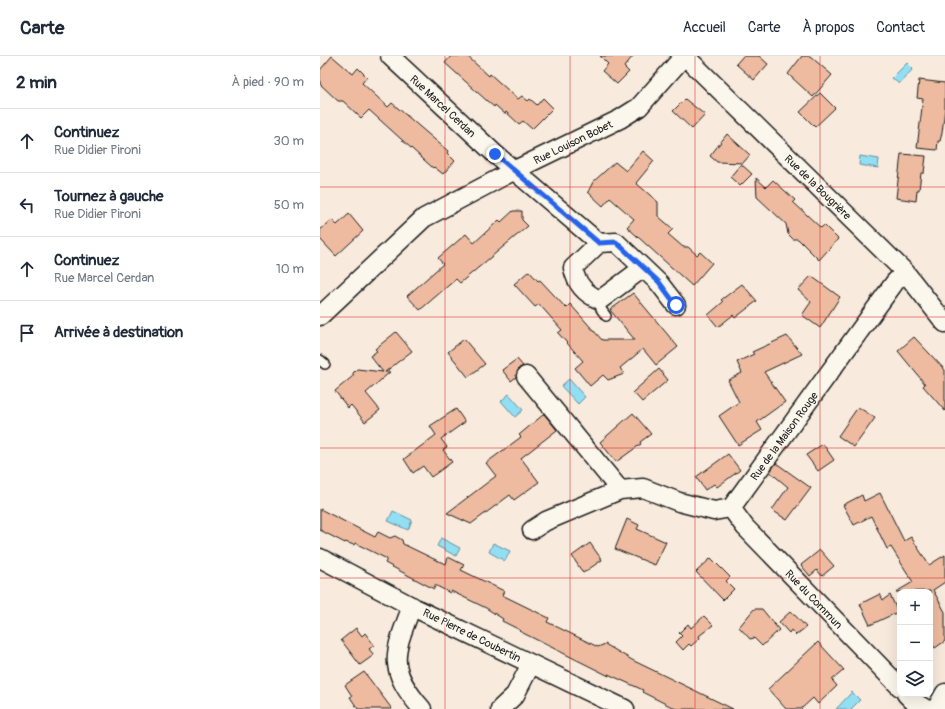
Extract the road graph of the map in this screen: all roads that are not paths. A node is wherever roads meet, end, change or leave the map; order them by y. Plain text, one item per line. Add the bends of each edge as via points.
1 (390, 56) edge
2 (684, 56) edge
3 (515, 170) junction
4 (599, 243) junction
5 (643, 268) junction
6 (905, 272) junction
7 (600, 300) junction
8 (676, 305) dead end
9 (320, 316) edge
10 (606, 316) dead end
11 (945, 323) edge
12 (526, 376) dead end
13 (620, 490) junction
14 (731, 508) junction
15 (532, 530) dead end
16 (320, 558) edge
17 (412, 606) junction
18 (531, 664) junction
19 (897, 684) edge
20 (945, 693) edge
21 (909, 697) edge
22 (422, 709) edge
23 (500, 709) edge
24 (625, 709) edge
25 (926, 709) edge
26 (936, 709) edge

1 - 3 street, Rue Marcel Cerdan
2 - 3 street, Rue Louison Bobet via 639,107 620,120
2 - 6 street, Rue de la Bougrière
3 - 4 street, Rue Marcel Cerdan
3 - 9 street, Rue Louison Bobet via 424,218
4 - 5 street via 616,242
4 - 7 street via 573,268 576,280 590,296
5 - 7 street
5 - 8 street via 659,282
6 - 11 street, Rue de la Bougrière
6 - 14 street, Rue de la Maison Rouge via 895,282
7 - 10 lane via 601,309
12 - 13 street
13 - 14 street via 643,488 679,502 714,511
13 - 15 street via 546,521
14 - 19 street, Rue du Commun via 745,527
16 - 17 street, Rue Pierre de Coubertin
17 - 18 street, Rue Pierre de Coubertin
17 - 22 street via 397,647 398,670 407,691
18 - 23 street via 515,695
18 - 24 street, Rue Pierre de Coubertin
20 - 26 street
21 - 25 street

